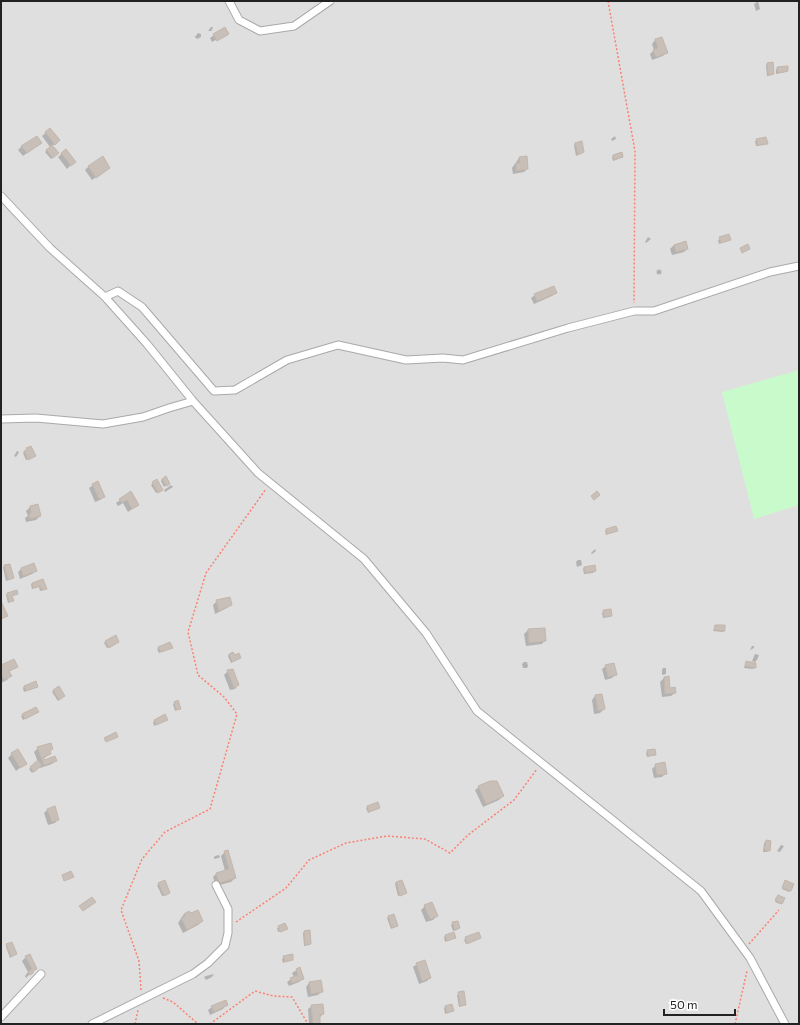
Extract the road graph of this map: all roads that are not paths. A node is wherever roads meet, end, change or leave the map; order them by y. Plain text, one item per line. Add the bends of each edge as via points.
1 (229, 1) edge
2 (330, 1) edge
3 (1, 196) edge
4 (799, 266) edge
5 (105, 297) junction
6 (193, 401) junction
7 (1, 419) edge
8 (216, 885) dead end
9 (41, 974) dead end
10 (1, 1017) edge
11 (92, 1024) edge
12 (785, 1024) edge

1 - 2 street via 239,20 260,31 294,26
3 - 5 street via 50,248
4 - 5 street via 770,272 654,312 634,311 462,360 406,360 338,345 287,360 235,390 214,391 142,307 118,291
5 - 6 street
6 - 7 street via 143,417 103,424 36,418
6 - 12 street via 258,473 364,560 426,633 477,711 701,891 750,958
8 - 11 street via 228,909 226,946 192,974
9 - 10 street

